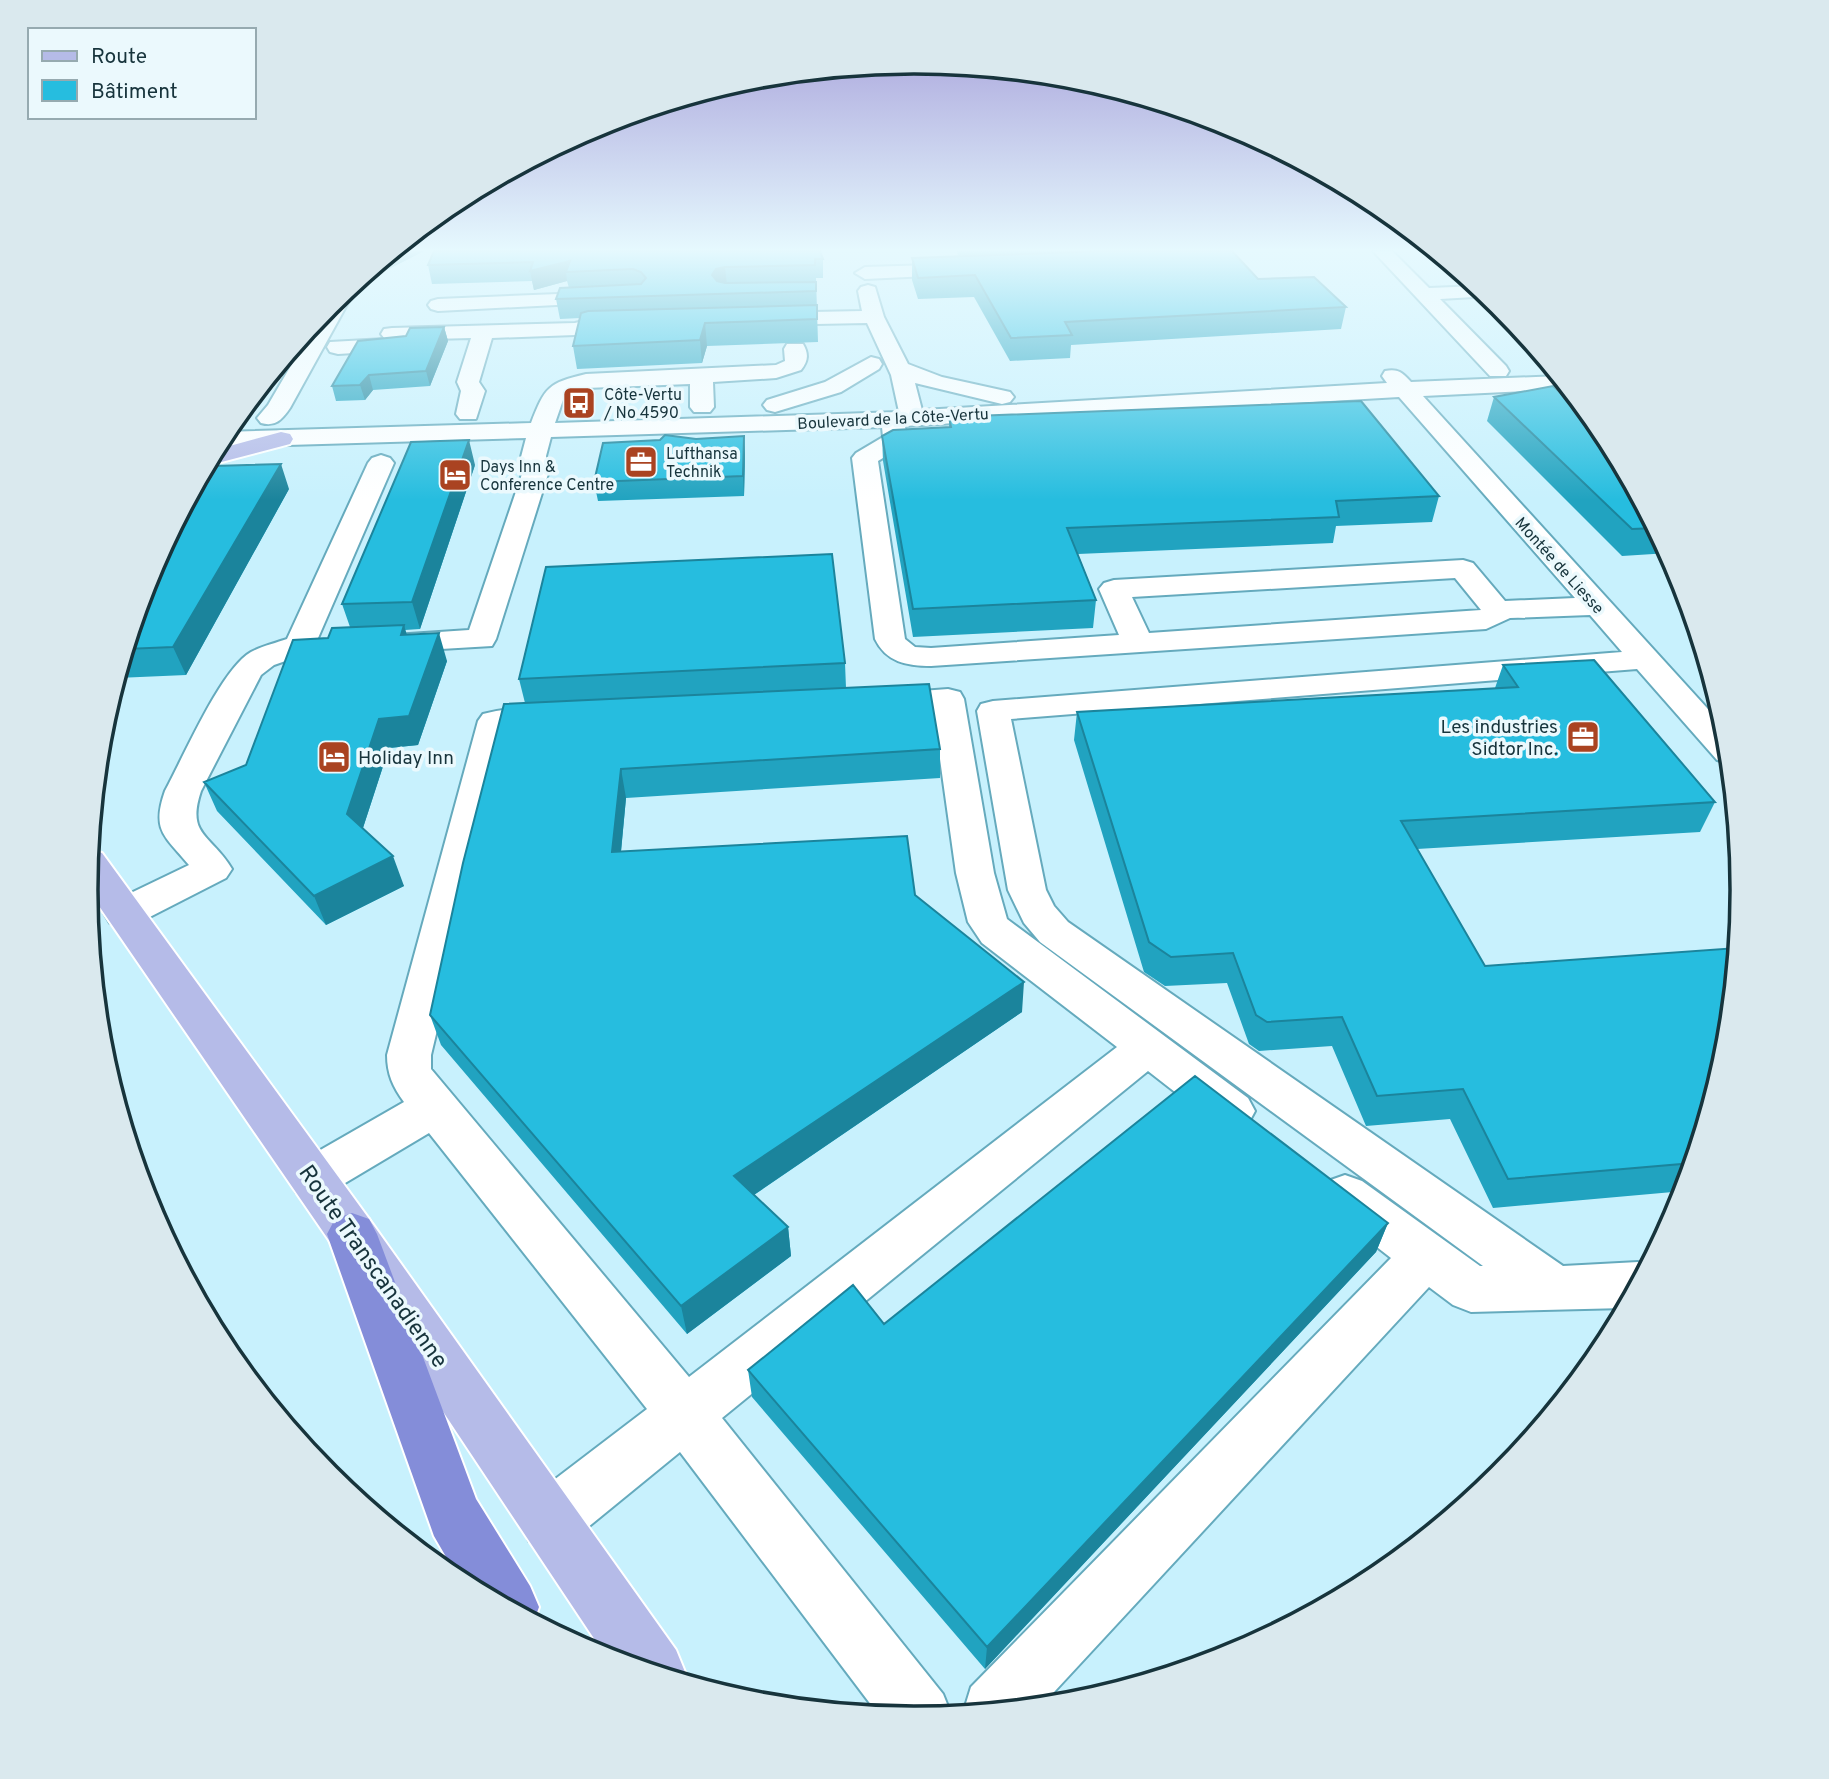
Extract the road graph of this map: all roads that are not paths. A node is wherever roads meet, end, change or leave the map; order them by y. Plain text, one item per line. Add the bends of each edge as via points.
1 (322, 334) edge
2 (468, 334) edge
3 (484, 334) edge
4 (873, 334) edge
5 (883, 334) edge
6 (1462, 334) edge
7 (338, 347) dead end
8 (795, 349) edge
9 (871, 364) junction
10 (900, 369) junction
11 (1543, 369) edge
12 (1498, 371) junction
13 (296, 374) junction
14 (701, 377) junction
15 (1398, 382) junction
16 (1554, 383) edge
17 (273, 386) edge
18 (1280, 396) junction
19 (1002, 397) junction
20 (775, 405) junction
21 (702, 407) junction
22 (891, 410) junction
23 (468, 414) junction
24 (1299, 418) edge
25 (266, 424) junction
26 (238, 434) edge
27 (533, 439) junction
28 (229, 447) edge
29 (390, 453) junction
30 (1598, 606) junction
31 (1497, 610) junction
32 (365, 643) edge
33 (1138, 643) junction
34 (1646, 659) junction
35 (838, 704) edge
36 (591, 716) edge
37 (1716, 738) edge
38 (99, 876) edge
39 (124, 913) junction
40 (1147, 1048) junction
41 (433, 1108) junction
42 (1266, 1137) edge
43 (1311, 1170) edge
44 (313, 1178) junction
45 (352, 1234) junction
46 (1426, 1255) junction
47 (1628, 1286) edge
48 (1555, 1289) junction
49 (684, 1413) junction
50 (550, 1520) junction
51 (499, 1592) edge
52 (645, 1660) edge
53 (1003, 1701) edge
54 (911, 1706) edge

1 - 13 street
2 - 7 street
3 - 23 street via 468,382 473,391
4 - 9 street
5 - 10 street
6 - 12 street
8 - 14 street via 794,364 782,370
9 - 20 street via 833,387
9 - 22 street
10 - 19 street via 936,383
10 - 22 street
11 - 12 street, Boulevard de la Côte-Vertu
12 - 15 street, Boulevard de la Côte-Vertu
13 - 17 street
13 - 25 street
14 - 21 street
14 - 27 street via 575,383 554,394
15 - 16 street, Boulevard de la Côte-Vertu
15 - 18 street, Boulevard de la Côte-Vertu
15 - 19 street, Boulevard de la Côte-Vertu
15 - 30 street, Montée de Liesse
18 - 22 street, Boulevard de la Côte-Vertu
18 - 24 street
19 - 22 street, Boulevard de la Côte-Vertu
20 - 21 street, Boulevard de la Côte-Vertu
20 - 22 street, Boulevard de la Côte-Vertu
21 - 27 street, Boulevard de la Côte-Vertu
22 - 27 street, Boulevard de la Côte-Vertu
22 - 33 street via 895,440 865,457 895,649 931,657
23 - 25 street, Boulevard de la Côte-Vertu
23 - 27 street, Boulevard de la Côte-Vertu
25 - 26 street, Boulevard de la Côte-Vertu
25 - 28 main road
25 - 29 street, Boulevard de la Côte-Vertu
27 - 29 street, Boulevard de la Côte-Vertu
27 - 32 street via 535,474 481,639
29 - 39 street via 313,645 263,658 250,668 183,792 177,826 213,869
30 - 31 street
30 - 34 street, Montée de Liesse
31 - 33 street via 1498,615 1486,620
31 - 33 street via 1463,569 1114,589
34 - 37 street, Montée de Liesse
34 - 48 street via 993,711 1027,890 1054,932
35 - 40 street via 948,699 975,873 988,922 1013,948
36 - 41 street via 495,721 409,1055 413,1081
38 - 39 main road, Route Transcanadienne
39 - 44 main road, Route Transcanadienne
40 - 42 street
40 - 49 street
41 - 44 street
41 - 49 street
43 - 46 street
44 - 45 main road, Route Transcanadienne
45 - 50 main road, Route Transcanadienne
45 - 51 highway via 454,1516
46 - 48 street via 1471,1289
46 - 53 street
47 - 48 street
49 - 50 street
49 - 54 street
50 - 52 main road, Route Transcanadienne

